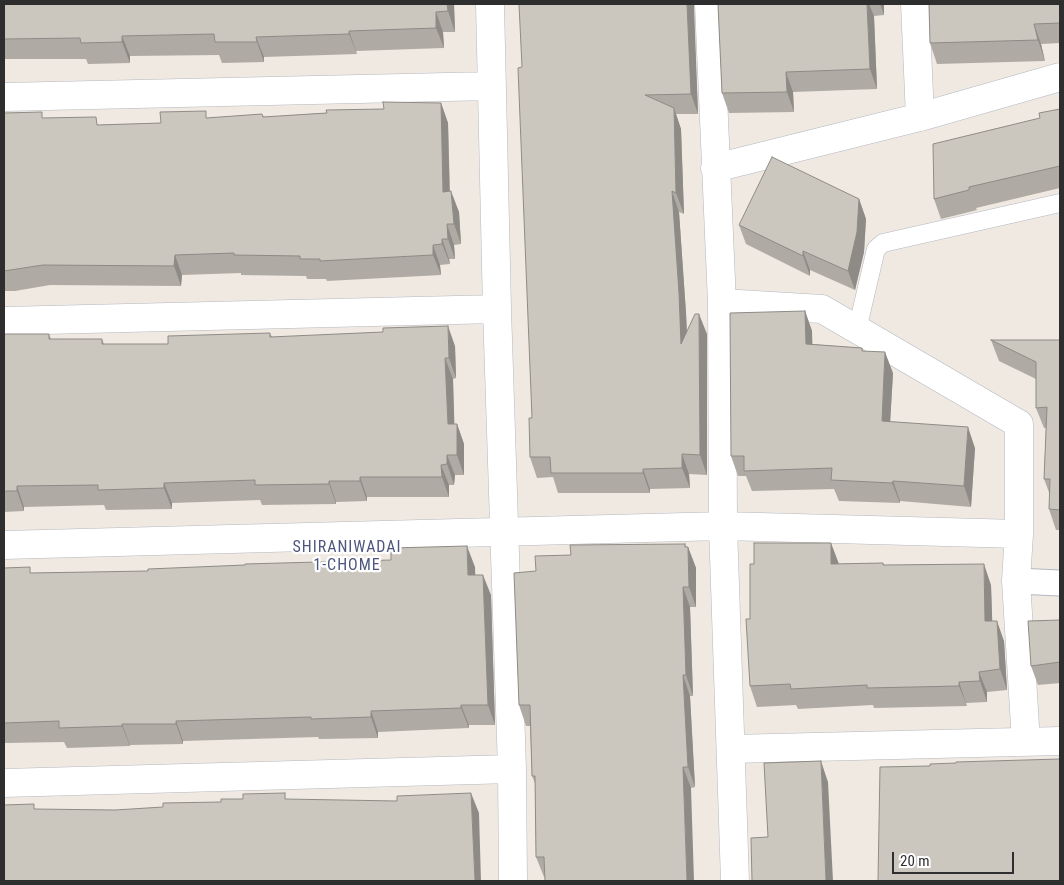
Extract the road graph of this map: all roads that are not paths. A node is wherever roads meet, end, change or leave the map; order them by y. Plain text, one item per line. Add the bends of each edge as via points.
1 (490, 4) edge
2 (709, 4) edge
3 (916, 4) edge
4 (1060, 77) edge
5 (491, 86) junction
6 (4, 97) edge
7 (920, 116) junction
8 (715, 168) junction
9 (1060, 203) edge
10 (722, 303) junction
11 (498, 308) junction
12 (4, 321) edge
13 (858, 330) junction
14 (723, 526) junction
15 (504, 531) junction
16 (1019, 534) junction
17 (4, 545) edge
18 (1016, 581) junction
19 (1060, 583) edge
20 (1060, 741) edge
21 (1026, 742) junction
22 (731, 749) junction
23 (512, 769) junction
24 (4, 782) edge
25 (513, 881) edge
26 (735, 881) edge

1 - 5 street
2 - 8 street
3 - 7 street
4 - 7 street
5 - 6 street
5 - 11 street
7 - 8 street
8 - 10 street
9 - 13 lane via 883,243 876,249
10 - 13 street via 822,309
10 - 14 street
11 - 12 street
11 - 15 street
13 - 16 street via 1019,424
14 - 15 street
14 - 16 street
14 - 22 street
15 - 17 street
15 - 23 street
16 - 18 street
18 - 19 street
18 - 21 street
20 - 21 street
21 - 22 street
22 - 26 street
23 - 24 street
23 - 25 street

